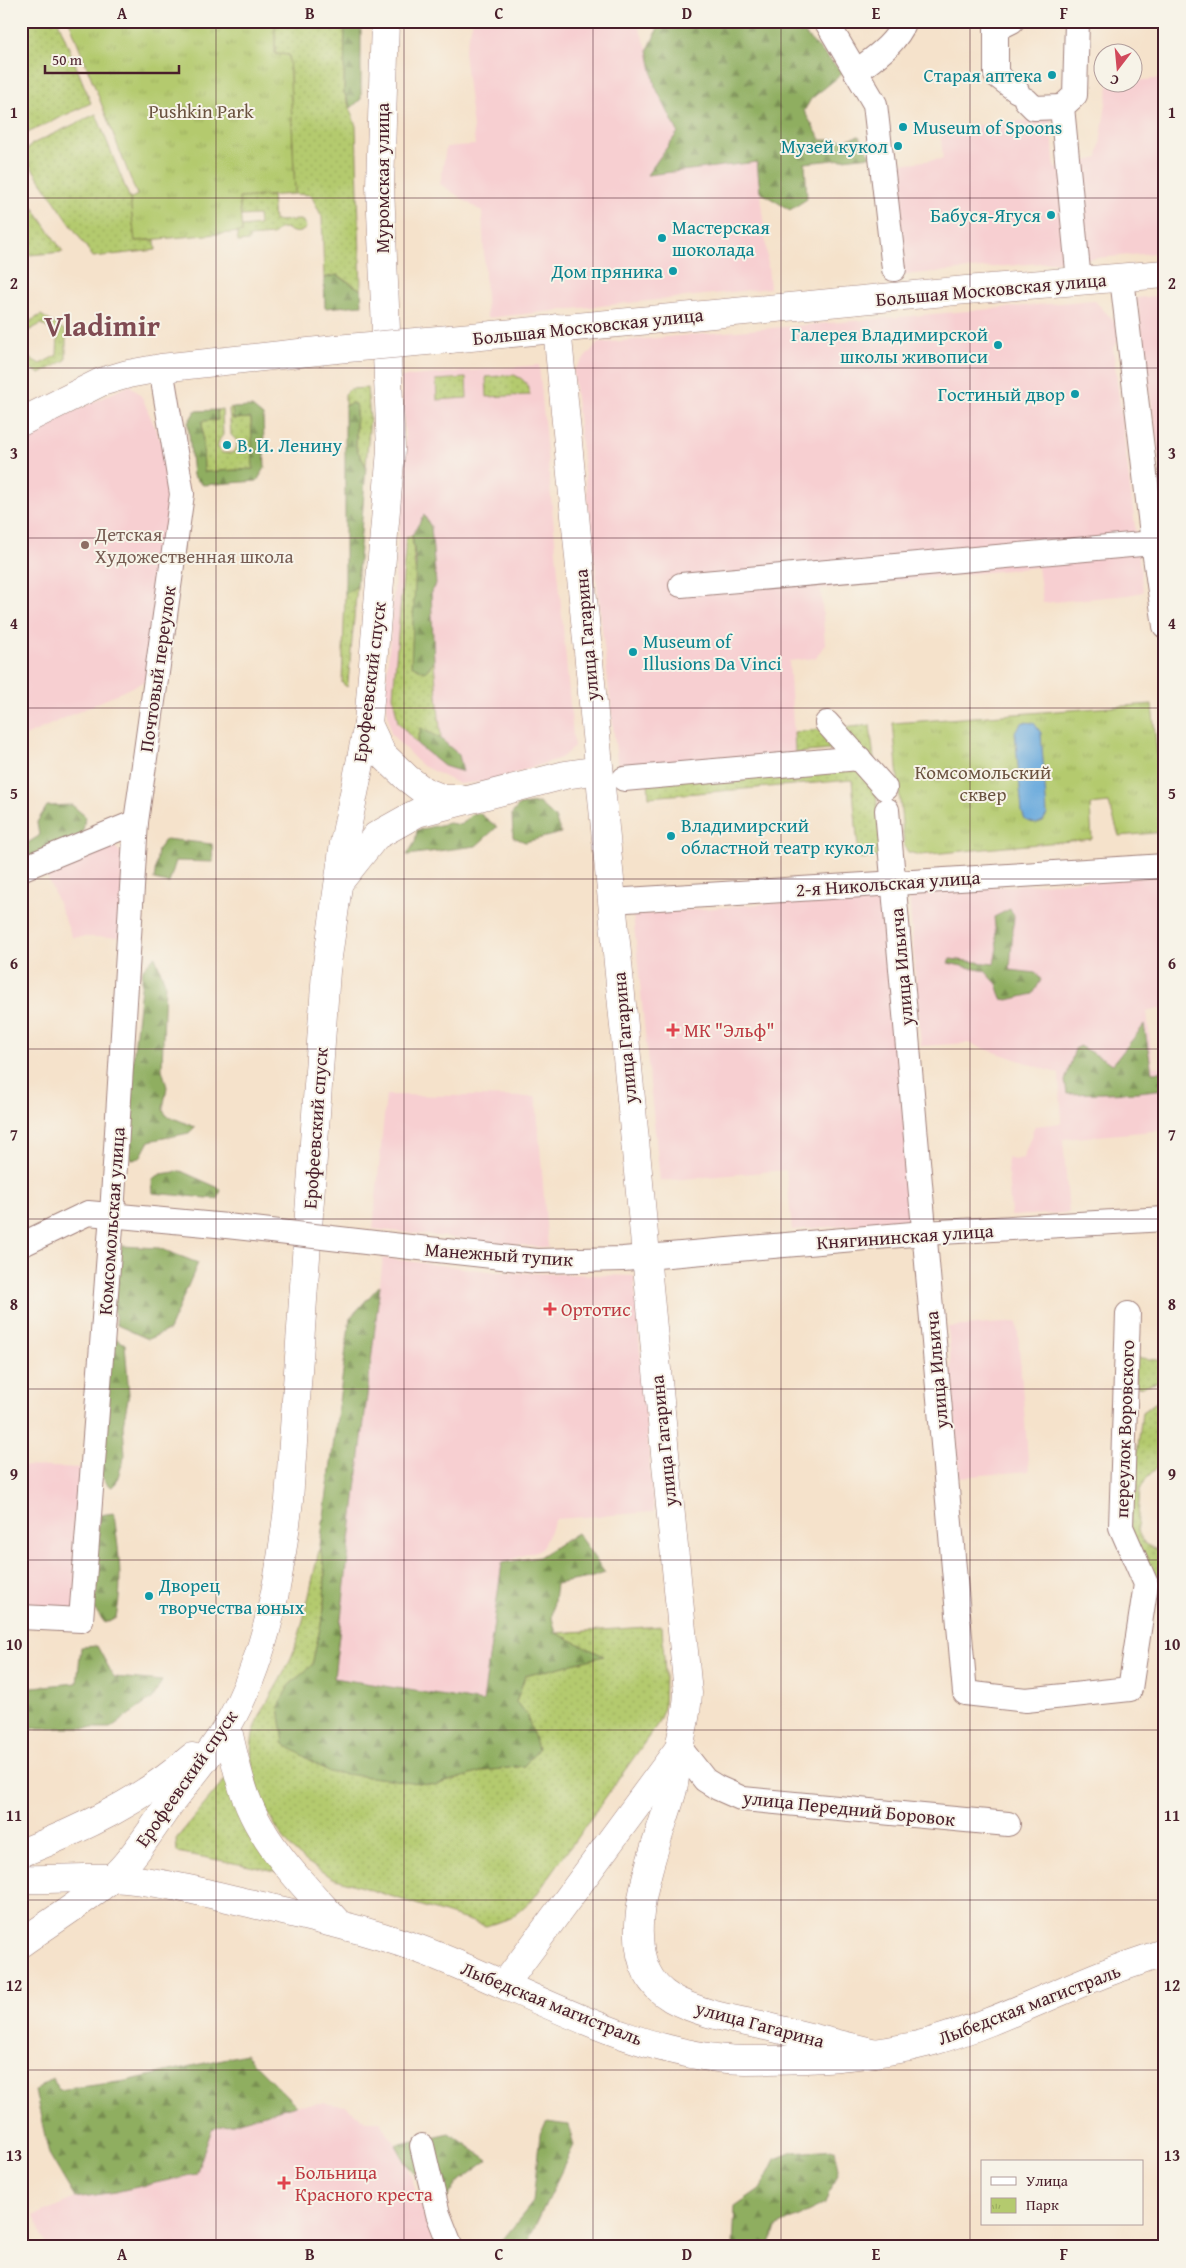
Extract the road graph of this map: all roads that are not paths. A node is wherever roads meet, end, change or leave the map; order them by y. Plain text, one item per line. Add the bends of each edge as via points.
1 (385, 21) edge
2 (826, 21) edge
3 (905, 21) edge
4 (1012, 21) edge
5 (1077, 21) edge
6 (856, 72) junction
7 (1062, 107) junction
8 (894, 269) dead end
9 (1165, 274) edge
10 (1122, 278) junction
11 (1078, 281) junction
12 (557, 328) junction
13 (385, 334) joint
14 (162, 368) junction
15 (21, 422) edge
16 (1153, 543) junction
17 (1162, 580) edge
18 (681, 585) dead end
19 (1165, 626) edge
20 (827, 723) dead end
21 (368, 724) junction
22 (859, 758) junction
23 (599, 770) junction
24 (624, 779) dead end
25 (462, 800) junction
26 (136, 822) junction
27 (1165, 866) edge
28 (21, 869) edge
29 (894, 882) junction
30 (338, 884) junction
31 (611, 901) junction
32 (112, 1214) junction
33 (1165, 1219) edge
34 (924, 1233) junction
35 (21, 1245) edge
36 (645, 1258) junction
37 (1128, 1314) dead end
38 (21, 1617) edge
39 (1130, 1688) joint
40 (227, 1726) junction
41 (679, 1747) junction
42 (1008, 1824) dead end
43 (21, 1853) edge
44 (112, 1878) junction
45 (21, 1880) edge
46 (338, 1923) junction
47 (21, 1943) edge
48 (1165, 1952) edge
49 (505, 1984) junction
50 (876, 2053) junction
51 (422, 2146) dead end
52 (451, 2247) edge

1 - 13 main road, Муромская улица via 380,187
2 - 6 street
3 - 6 street via 900,33
4 - 7 street via 996,29 996,74 1034,108
5 - 7 street via 1075,95
6 - 8 street via 875,104
7 - 11 street
9 - 10 main road, Большая Московская улица
10 - 11 main road, Большая Московская улица
10 - 16 street
11 - 12 main road, Большая Московская улица
12 - 14 main road, Большая Московская улица, bridge
12 - 23 main road, улица Гагарина
13 - 21 main road, Ерофеевский спуск via 391,450
14 - 15 main road, Большая Московская улица via 101,382
14 - 26 street, Почтовый переулок via 182,494
16 - 17 street
16 - 18 street
17 - 19 street
20 - 22 street
21 - 25 main road via 382,754 406,778 431,794
21 - 30 main road, Ерофеевский спуск
22 - 24 street
22 - 29 street, улица Ильича via 886,799
23 - 25 main road
23 - 31 main road, улица Гагарина
25 - 30 main road via 417,813 376,836
26 - 28 street
26 - 32 street, Комсомольская улица
27 - 29 street, 2-я Никольская улица
29 - 31 street, 2-я Никольская улица
29 - 34 street, улица Ильича
30 - 40 main road, Ерофеевский спуск via 326,971 284,1544 266,1635
31 - 36 main road, улица Гагарина
32 - 35 street, Манежный тупик via 88,1213
32 - 36 street, Манежный тупик, bridge via 537,1261
32 - 38 street, Комсомольская улица via 81,1620
33 - 34 street, Княгининская улица
34 - 36 street, Княгининская улица
34 - 39 street, улица Ильича via 965,1693 1026,1700
36 - 41 main road, улица Гагарина via 688,1693
37 - 39 street, переулок Воровского via 1121,1526 1146,1584
40 - 43 main road via 171,1776 139,1797 76,1830
40 - 44 main road, Ерофеевский спуск
40 - 46 main road via 238,1774 253,1815 286,1864
41 - 42 street, улица Передний Боровок via 705,1780 743,1799
41 - 49 main road, улица Гагарина
41 - 50 main road, улица Гагарина via 672,1791 643,1894 638,1933 643,1962 656,1986 670,1997 703,2012
44 - 45 main road, Лыбедская магистраль
44 - 46 main road, Лыбедская магистраль via 218,1896
44 - 47 main road, Ерофеевский спуск
46 - 49 main road, Лыбедская магистраль via 419,1949
48 - 50 main road, Лыбедская магистраль via 1103,1974 1004,2017 930,2042
49 - 50 main road, Лыбедская магистраль via 618,2033 685,2052 743,2060
51 - 52 street via 438,2214

